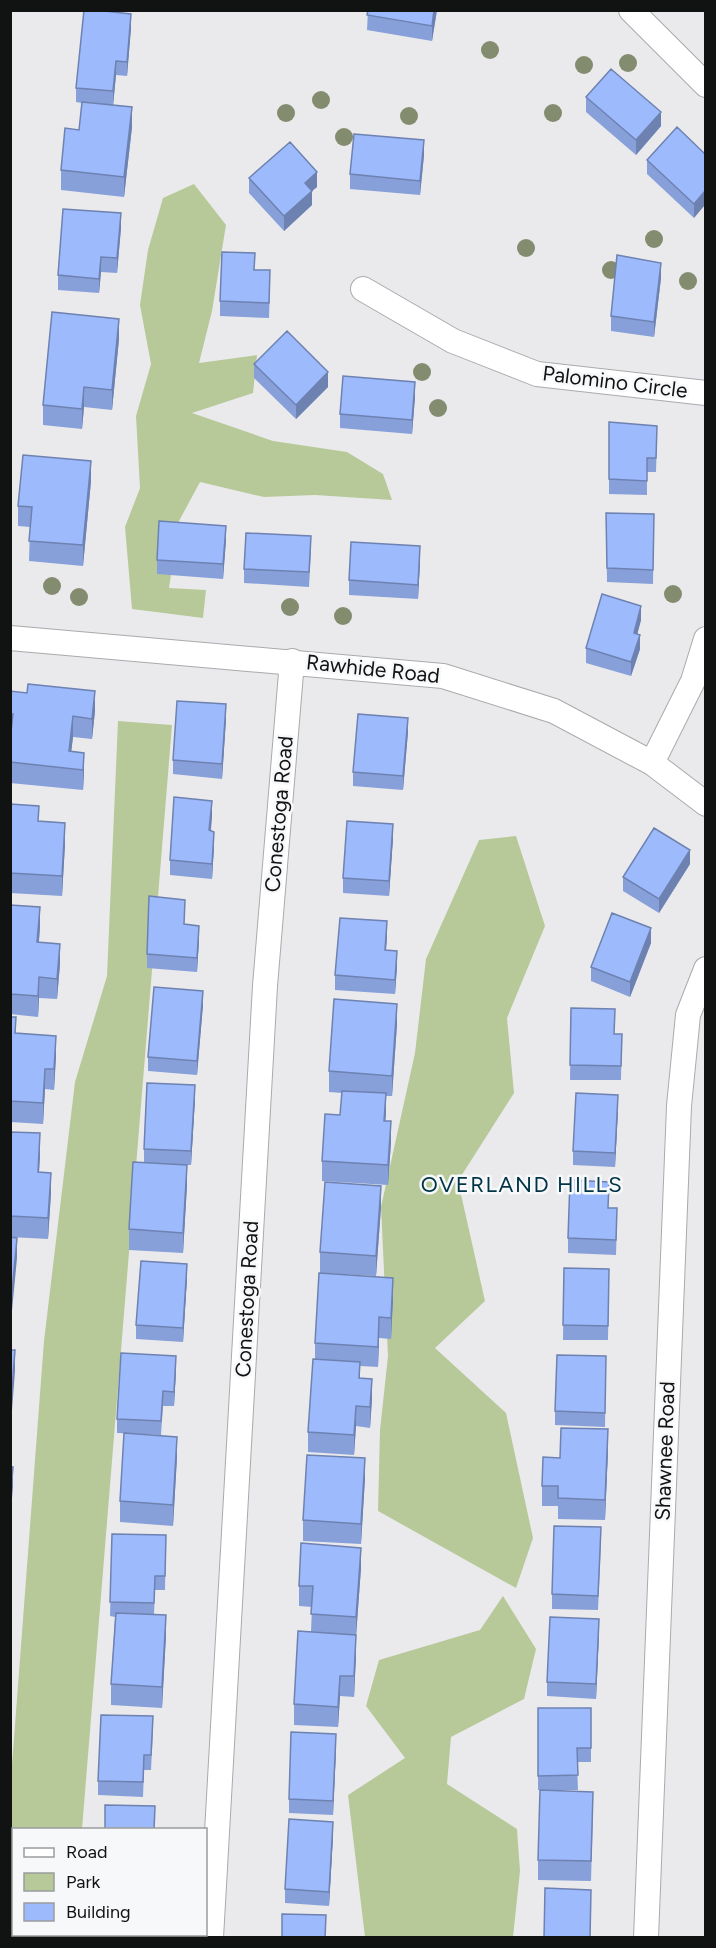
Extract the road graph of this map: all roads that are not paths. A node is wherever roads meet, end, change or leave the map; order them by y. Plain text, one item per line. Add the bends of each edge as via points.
1 (631, 10) edge
2 (705, 85) edge
3 (363, 289) dead end
4 (705, 393) edge
5 (10, 638) edge
6 (705, 639) edge
7 (292, 661) junction
8 (652, 763) junction
9 (705, 804) edge
10 (705, 969) edge
11 (211, 1938) edge
12 (646, 1938) edge

1 - 2 street
3 - 4 street, Palomino Circle via 453,341 537,374
5 - 7 street, Rawhide Road
6 - 8 street via 693,681
7 - 8 street, Rawhide Road via 443,676 554,711
7 - 11 street, Conestoga Road via 265,986
8 - 9 street, Rawhide Road
10 - 12 street, Shawnee Road via 688,1015 678,1106

